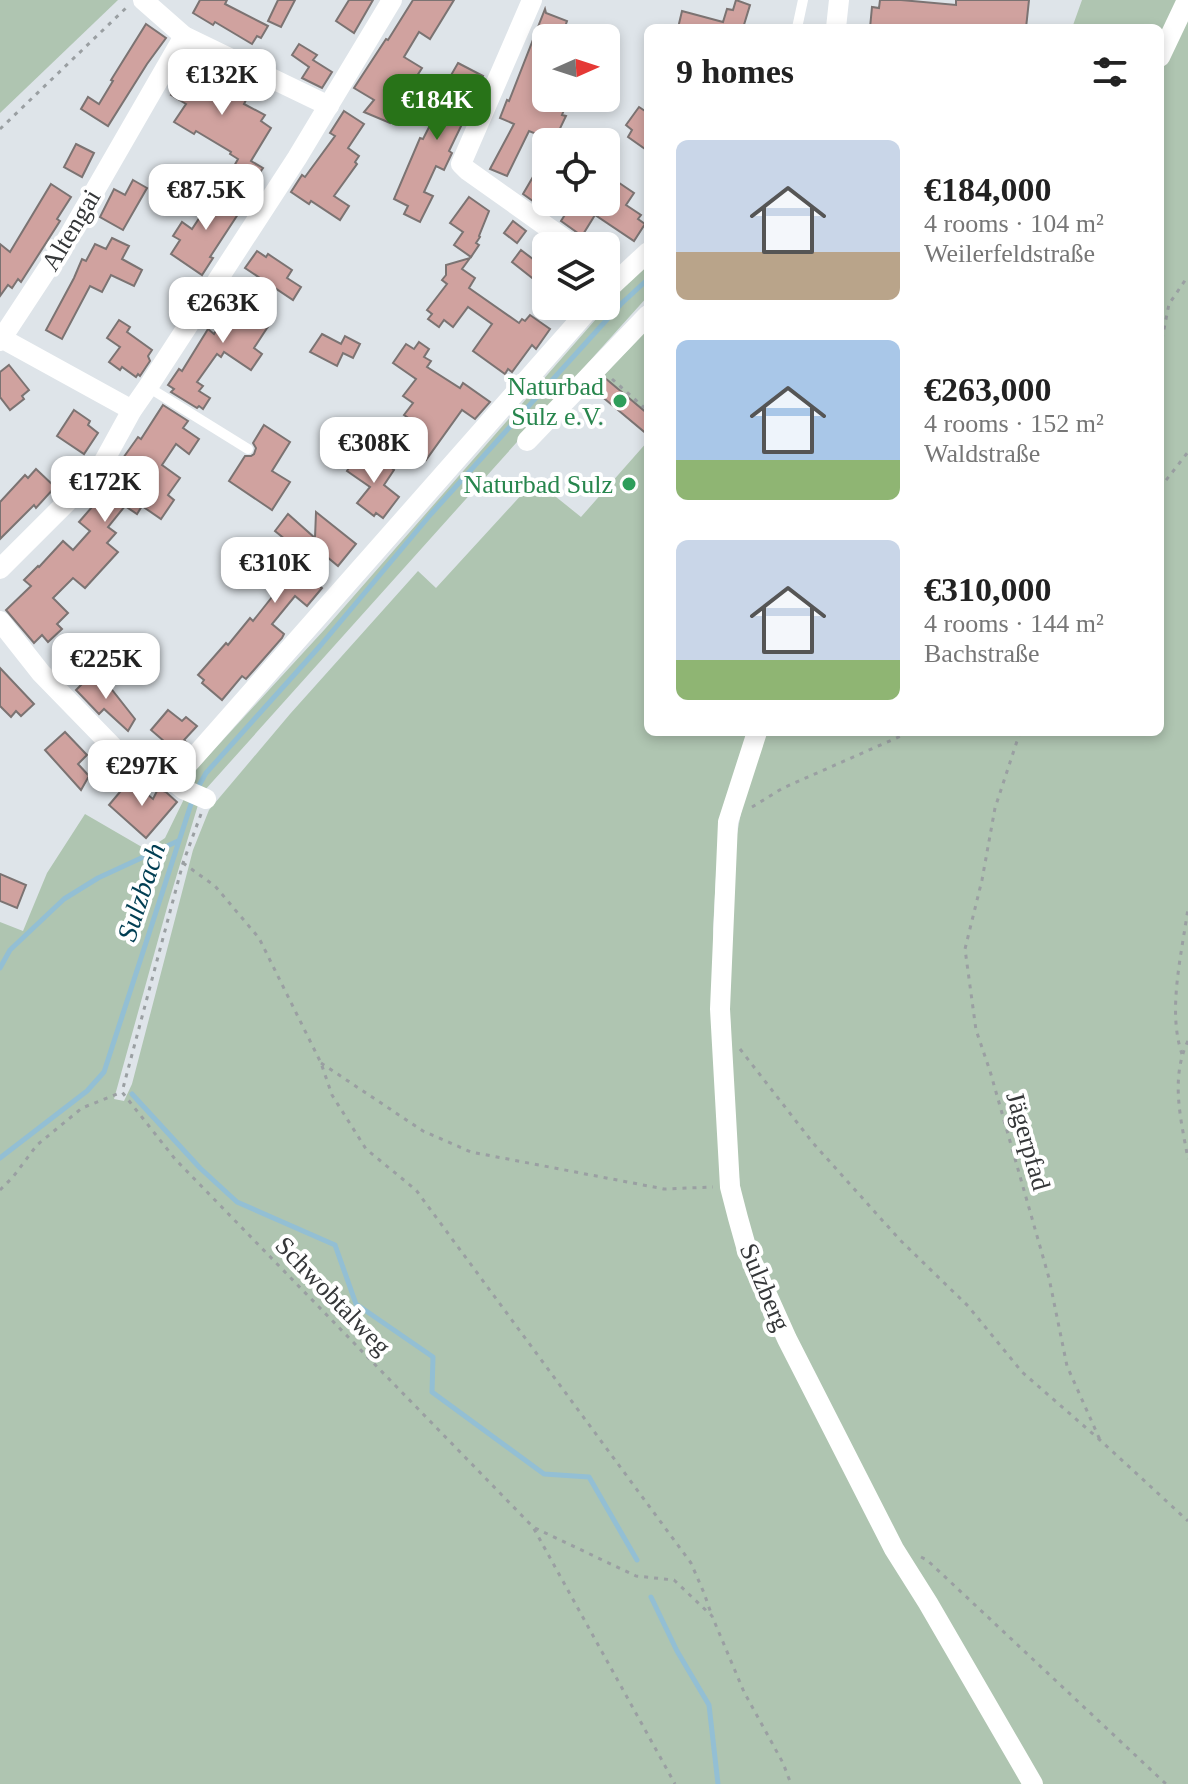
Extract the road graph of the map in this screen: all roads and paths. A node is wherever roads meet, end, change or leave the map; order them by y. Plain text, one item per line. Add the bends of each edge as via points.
1 (135, 0) edge
2 (143, 0) edge
3 (392, 0) edge
4 (532, 0) edge
5 (803, 0) edge
6 (839, 0) edge
7 (1187, 0) edge
8 (798, 24) edge
9 (836, 24) edge
10 (184, 36) junction
11 (1164, 49) edge
12 (329, 106) junction
13 (0, 129) edge
14 (554, 232) edge
15 (644, 255) edge
16 (620, 272) edge
17 (1188, 276) edge
18 (644, 319) edge
19 (580, 320) edge
20 (1164, 329) edge
21 (2, 340) edge
22 (605, 374) dead end
23 (148, 387) junction
24 (644, 408) edge
25 (132, 410) junction
26 (527, 441) dead end
27 (248, 449) dead end
28 (1188, 452) edge
29 (1164, 483) edge
30 (0, 569) edge
31 (0, 621) edge
32 (756, 736) edge
33 (901, 736) edge
34 (1019, 736) edge
35 (190, 791) junction
36 (728, 822) junction
37 (183, 863) junction
38 (1188, 908) edge
39 (1188, 1041) edge
40 (739, 1047) dead end
41 (1182, 1054) junction
42 (321, 1063) junction
43 (122, 1092) junction
44 (1188, 1159) edge
45 (730, 1187) junction
46 (0, 1190) edge
47 (1100, 1440) junction
48 (1188, 1521) edge
49 (533, 1527) junction
50 (894, 1549) junction
51 (712, 1616) junction
52 (675, 1784) edge
53 (791, 1784) edge
54 (1033, 1784) edge
55 (1166, 1784) edge

1 - 13 path
2 - 10 street
3 - 12 street
4 - 14 street via 461,164
5 - 8 lane
6 - 9 street
7 - 11 street
10 - 12 street
10 - 21 street, Altengai
12 - 23 street
15 - 16 street
17 - 20 path via 1169,304
18 - 26 street
19 - 35 street
21 - 25 street, Altengai
22 - 24 path
23 - 25 street
23 - 27 lane
25 - 30 street via 104,461
28 - 29 path
31 - 35 street via 41,673 114,748
32 - 36 street, Sulzberg
33 - 36 path via 783,788
34 - 47 path, Jägerpfad via 995,808 965,949 976,1030 1049,1278 1067,1366
35 - 37 path
36 - 45 street, Sulzberg via 720,1009
37 - 42 path via 215,886 259,938
37 - 43 path
38 - 41 path via 1176,997
39 - 41 path
40 - 47 path via 813,1143 900,1240 968,1306 1022,1372
41 - 44 path via 1178,1078
42 - 45 path via 423,1131 471,1152 664,1189
42 - 51 path via 332,1095 366,1149 416,1190 691,1563
43 - 46 path via 82,1108 37,1145
43 - 49 path, Schwobtalweg via 175,1159
45 - 50 street, Sulzberg via 747,1250 787,1339
47 - 48 path, Jägerpfad
49 - 51 path via 636,1576 674,1580
49 - 52 path, Schwobtalweg
50 - 54 street, Sulzberg
50 - 55 path via 927,1560
51 - 53 path

